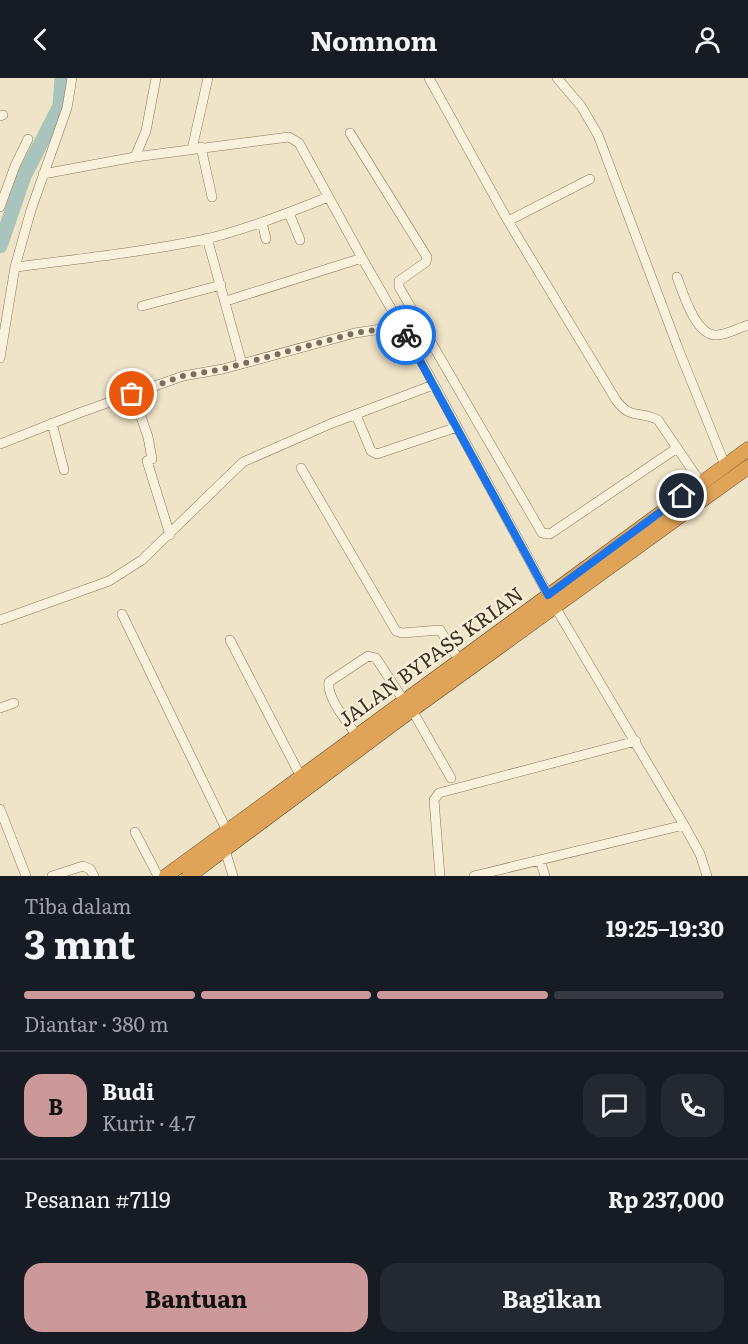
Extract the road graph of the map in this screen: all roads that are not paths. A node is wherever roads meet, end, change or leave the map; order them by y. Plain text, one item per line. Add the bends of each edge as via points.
1 (72, 78) edge
2 (156, 78) edge
3 (208, 78) edge
4 (429, 78) edge
5 (557, 78) edge
6 (350, 133) dead end
7 (28, 139) dead end
8 (196, 148) junction
9 (135, 157) junction
10 (43, 174) junction
11 (590, 179) dead end
12 (212, 197) dead end
13 (328, 197) junction
14 (0, 207) edge
15 (289, 213) junction
16 (508, 221) junction
17 (262, 222) junction
18 (207, 238) junction
19 (266, 239) dead end
20 (300, 240) dead end
21 (362, 258) junction
22 (15, 267) junction
23 (677, 277) dead end
24 (221, 285) junction
25 (226, 301) junction
26 (142, 306) dead end
27 (748, 325) edge
28 (401, 326) junction
29 (0, 358) edge
30 (242, 364) junction
31 (433, 385) junction
32 (132, 394) junction
33 (356, 415) junction
34 (52, 423) junction
35 (457, 427) junction
36 (0, 444) edge
37 (677, 448) junction
38 (748, 449) edge
39 (725, 465) junction
40 (748, 467) edge
41 (301, 468) dead end
42 (64, 470) dead end
43 (701, 483) junction
44 (170, 535) junction
45 (548, 595) junction
46 (555, 607) junction
47 (122, 614) dead end
48 (0, 620) edge
49 (230, 640) dead end
50 (459, 660) junction
51 (14, 703) dead end
52 (408, 705) junction
53 (0, 708) edge
54 (357, 736) junction
55 (636, 741) junction
56 (302, 777) junction
57 (451, 778) dead end
58 (0, 809) edge
59 (684, 825) junction
60 (227, 831) junction
61 (135, 832) dead end
62 (225, 850) junction
63 (540, 860) junction
64 (26, 876) edge
65 (52, 876) edge
66 (94, 876) edge
67 (158, 876) edge
68 (166, 876) edge
69 (189, 876) edge
70 (233, 876) edge
71 (440, 876) edge
72 (474, 876) edge
73 (545, 876) edge
74 (707, 876) edge

1 - 10 street via 67,108
2 - 9 street via 146,131
3 - 8 street
4 - 16 street
5 - 39 street via 581,106 598,135
6 - 37 street via 427,257 426,262 399,281 399,286 542,533 550,534
7 - 14 street
8 - 9 street
8 - 12 street
8 - 13 street via 289,137 303,148
9 - 10 street
10 - 22 street
11 - 16 street
13 - 15 street
13 - 21 street
15 - 17 street
15 - 20 street
16 - 37 street via 622,408 658,420
17 - 18 street
17 - 19 street
18 - 22 street
18 - 24 street
21 - 25 street
21 - 28 street
22 - 29 street
23 - 27 street via 698,325 708,334 719,335
24 - 25 street
24 - 26 street
25 - 30 street
28 - 30 street via 355,333
28 - 31 street
30 - 32 street via 183,376
31 - 33 street
31 - 35 street
32 - 34 street
32 - 44 street via 148,437 152,459 147,461
33 - 35 street via 371,451 380,454
33 - 44 street via 243,462
34 - 36 street
34 - 42 street
35 - 45 street
37 - 43 street
38 - 39 highway, JALAN BYPASS KRIAN
39 - 43 highway, JALAN BYPASS KRIAN
40 - 46 highway, JALAN BYPASS KRIAN
41 - 50 street via 396,631 441,630
43 - 45 highway, JALAN BYPASS KRIAN
44 - 48 street via 142,560 109,581
45 - 46 street
45 - 50 highway, JALAN BYPASS KRIAN
46 - 52 highway, JALAN BYPASS KRIAN
46 - 55 street
47 - 60 street
49 - 56 street
50 - 52 highway, JALAN BYPASS KRIAN
51 - 53 street
52 - 54 highway, JALAN BYPASS KRIAN
52 - 54 street via 376,658 368,656 329,682 328,689
52 - 57 street
52 - 62 highway, JALAN BYPASS KRIAN
54 - 56 highway, JALAN BYPASS KRIAN
55 - 59 street
55 - 71 street via 439,794 434,800
56 - 60 highway, JALAN BYPASS KRIAN
58 - 64 street
59 - 63 street
59 - 74 street
60 - 68 highway, JALAN BYPASS KRIAN
61 - 67 street
62 - 69 highway, JALAN BYPASS KRIAN
62 - 70 street
63 - 72 street
63 - 73 street
65 - 66 street via 83,866

